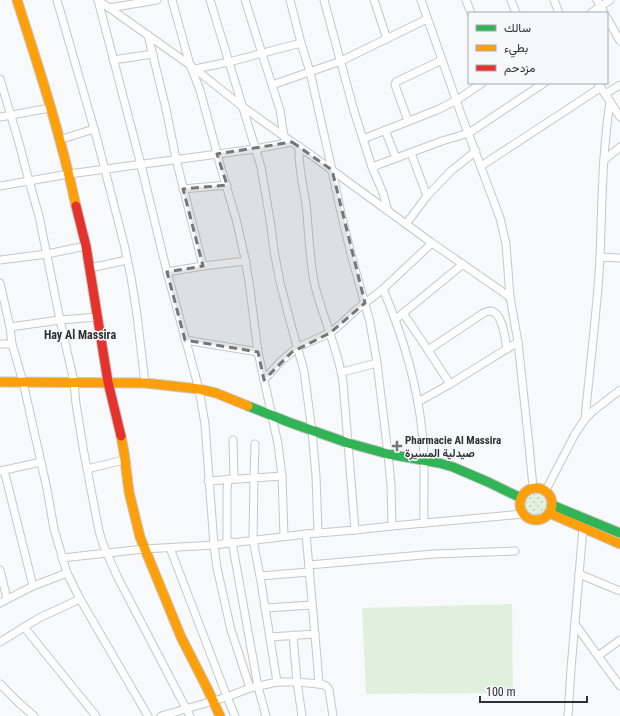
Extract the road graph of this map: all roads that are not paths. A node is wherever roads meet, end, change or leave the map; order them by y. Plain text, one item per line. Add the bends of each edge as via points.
1 (18, 0) edge
2 (57, 0) edge
3 (98, 0) edge
4 (157, 0) edge
5 (172, 0) edge
6 (210, 0) edge
7 (245, 0) edge
8 (290, 0) edge
9 (324, 0) edge
10 (374, 0) edge
11 (421, 0) edge
12 (466, 0) edge
13 (511, 0) edge
14 (554, 0) edge
15 (610, 0) edge
16 (600, 7) edge
17 (109, 8) junction
18 (471, 12) edge
19 (516, 12) edge
20 (559, 12) edge
21 (427, 20) junction
22 (608, 20) edge
23 (148, 35) junction
24 (387, 39) junction
25 (620, 40) edge
26 (301, 43) junction
27 (153, 54) junction
28 (262, 54) junction
29 (114, 60) junction
30 (442, 60) junction
31 (341, 61) junction
32 (229, 62) junction
33 (193, 67) junction
34 (310, 72) junction
35 (0, 79) edge
36 (481, 84) edge
37 (542, 84) edge
38 (620, 84) edge
39 (272, 85) junction
40 (599, 85) edge
41 (605, 94) junction
42 (457, 100) junction
43 (610, 102) junction
44 (243, 107) junction
45 (50, 108) junction
46 (619, 114) edge
47 (11, 116) junction
48 (0, 117) edge
49 (408, 121) junction
50 (94, 129) junction
51 (385, 130) junction
52 (469, 133) junction
53 (284, 137) junction
54 (363, 138) junction
55 (59, 140) junction
56 (292, 142) junction
57 (299, 146) junction
58 (620, 147) edge
59 (255, 149) junction
60 (476, 151) junction
61 (411, 153) junction
62 (217, 154) junction
63 (396, 158) junction
64 (176, 159) junction
65 (604, 160) junction
66 (141, 165) junction
67 (481, 166) junction
68 (372, 167) junction
69 (105, 169) junction
70 (332, 170) junction
71 (69, 174) junction
72 (29, 181) junction
73 (226, 185) junction
74 (0, 186) edge
75 (183, 189) junction
76 (427, 196) junction
77 (388, 211) junction
78 (406, 224) junction
79 (432, 243) junction
80 (86, 246) junction
81 (47, 254) junction
82 (600, 257) junction
83 (620, 258) edge
84 (0, 260) edge
85 (127, 260) junction
86 (246, 261) junction
87 (463, 264) junction
88 (203, 266) junction
89 (90, 268) junction
90 (167, 272) junction
91 (0, 284) edge
92 (383, 289) junction
93 (510, 297) junction
94 (365, 303) junction
95 (403, 313) junction
96 (3, 314) edge
97 (98, 317) junction
98 (396, 319) junction
99 (60, 320) junction
100 (10, 327) junction
101 (330, 333) junction
102 (185, 340) junction
103 (518, 342) junction
104 (0, 344) edge
105 (12, 344) junction
106 (298, 347) junction
107 (507, 349) junction
108 (428, 350) junction
109 (258, 352) junction
110 (377, 364) junction
111 (342, 372) junction
112 (264, 380) junction
113 (0, 382) edge
114 (23, 382) junction
115 (74, 382) junction
116 (108, 382) junction
117 (145, 383) junction
118 (450, 384) junction
119 (199, 389) junction
120 (620, 390) edge
121 (418, 402) junction
122 (272, 416) junction
123 (585, 419) junction
124 (312, 431) junction
125 (234, 440) dead end
126 (348, 443) junction
127 (255, 444) dead end
128 (388, 454) junction
129 (124, 460) junction
130 (424, 461) junction
131 (41, 462) junction
132 (87, 469) junction
133 (2, 470) edge
134 (282, 476) junction
135 (254, 478) junction
136 (231, 479) junction
137 (208, 481) junction
138 (533, 487) junction
139 (546, 490) junction
140 (521, 498) junction
141 (551, 509) junction
142 (523, 514) junction
143 (424, 523) junction
144 (392, 526) junction
145 (583, 528) junction
146 (355, 530) junction
147 (318, 533) junction
148 (306, 534) junction
149 (620, 534) edge
150 (284, 536) junction
151 (253, 540) junction
152 (229, 542) junction
153 (620, 544) edge
154 (214, 545) junction
155 (170, 548) junction
156 (144, 549) junction
157 (515, 551) dead end
158 (107, 553) junction
159 (62, 558) junction
160 (309, 569) junction
161 (0, 570) edge
162 (67, 573) junction
163 (579, 574) junction
164 (260, 576) junction
165 (33, 586) junction
166 (620, 591) edge
167 (7, 599) junction
168 (80, 599) junction
169 (0, 602) edge
170 (312, 605) junction
171 (265, 608) junction
172 (575, 624) junction
173 (24, 627) junction
174 (315, 634) junction
175 (293, 635) junction
176 (270, 637) junction
177 (620, 640) edge
178 (0, 642) edge
179 (598, 656) junction
180 (277, 682) junction
181 (297, 682) junction
182 (0, 684) edge
183 (319, 684) junction
184 (258, 686) junction
185 (620, 686) edge
186 (250, 688) junction
187 (227, 697) junction
188 (213, 701) junction
189 (186, 708) junction
190 (34, 716) edge
191 (96, 716) edge
192 (148, 716) edge
193 (161, 716) edge
194 (190, 716) edge
195 (220, 716) edge
196 (235, 716) edge
197 (266, 716) edge
198 (302, 716) edge
199 (333, 716) edge
200 (568, 716) edge

1 - 45 street
2 - 50 street
3 - 17 street
3 - 29 street
4 - 17 street
5 - 33 street
6 - 32 street
7 - 28 street
8 - 26 street
9 - 31 street
10 - 24 street
11 - 21 street
12 - 18 street
13 - 19 street
14 - 20 street
15 - 16 street
17 - 23 street
21 - 24 street
21 - 30 street
22 - 25 street
23 - 27 street
23 - 33 street
24 - 31 street
26 - 28 street
26 - 34 street
27 - 29 street
27 - 64 street
28 - 32 street
28 - 39 street
29 - 66 street
30 - 42 street
30 - 49 street via 396,82
31 - 34 street
31 - 54 street
32 - 33 street
32 - 44 street
33 - 44 street
33 - 62 street
34 - 39 street
34 - 70 street
35 - 47 street
36 - 42 street
37 - 52 street
38 - 41 street
39 - 53 street via 280,110
40 - 41 street
40 - 67 street
41 - 43 street
42 - 49 street
42 - 52 street
43 - 46 street
43 - 65 street
44 - 53 street
44 - 59 street
45 - 47 street
45 - 55 street
47 - 48 street
47 - 72 street
49 - 51 street
50 - 55 street
50 - 69 street
51 - 54 street
51 - 63 street
52 - 60 street
52 - 61 street
53 - 56 street
54 - 68 street
55 - 71 street
56 - 57 street
56 - 59 street
57 - 70 street
57 - 101 street via 312,271
58 - 65 street
59 - 62 street
59 - 106 street via 265,186 280,282
60 - 67 street
60 - 76 street via 451,171
61 - 63 street
61 - 76 street
62 - 64 street
62 - 73 street
63 - 68 street
64 - 66 street
64 - 75 street
65 - 82 street
66 - 69 street
66 - 90 street
67 - 93 street via 504,231
68 - 77 street
69 - 71 street
69 - 85 street
70 - 77 street
70 - 94 street
71 - 72 street
71 - 80 street
72 - 74 street
72 - 81 street via 40,216
73 - 75 street
73 - 86 street
75 - 88 street
76 - 78 street
77 - 78 street
78 - 79 street
79 - 87 street
79 - 92 street
80 - 81 street
80 - 89 street
81 - 84 street
81 - 99 street
82 - 83 street
82 - 123 street
85 - 89 street
85 - 117 street
86 - 88 street
86 - 109 street
87 - 93 street
87 - 95 street
88 - 90 street
89 - 97 street
90 - 102 street
91 - 96 street
92 - 94 street
92 - 98 street
93 - 103 street
94 - 101 street
94 - 110 street
95 - 98 street
95 - 108 street
96 - 100 street
97 - 99 street
97 - 116 street
98 - 121 street
99 - 100 street
99 - 115 street
100 - 105 street
101 - 106 street
101 - 111 street
102 - 109 street
102 - 119 street
103 - 107 street
103 - 138 street
104 - 105 street
105 - 114 street
106 - 112 street
106 - 124 street via 306,382
107 - 108 street via 500,318 490,311
107 - 118 street
108 - 118 street
109 - 112 street
110 - 111 street
110 - 128 street
111 - 126 street
112 - 122 street
113 - 114 street
114 - 115 street
114 - 131 street
115 - 116 street
115 - 132 street
116 - 117 street
116 - 129 street
117 - 119 street
118 - 121 street
119 - 122 street via 216,393
119 - 137 street via 205,424
120 - 123 street
121 - 130 street
122 - 124 street
122 - 134 street
123 - 139 street
124 - 126 street
124 - 147 street
125 - 136 street
126 - 128 street
126 - 146 street
127 - 135 street
128 - 130 street
128 - 144 street
129 - 132 street
129 - 156 street via 136,525
130 - 140 street via 453,467
130 - 143 street
131 - 133 street
131 - 159 street
132 - 158 street via 99,531
133 - 165 street
134 - 135 street
134 - 150 street
135 - 136 street
135 - 151 street
136 - 137 street
136 - 152 street via 227,491
137 - 154 street
138 - 139 street
138 - 140 street via 523,493
139 - 141 street via 552,500
140 - 142 street via 519,504
141 - 142 street via 546,517 536,520
141 - 145 street
141 - 149 street
142 - 143 street
143 - 144 street
144 - 146 street
145 - 153 street
145 - 163 street
146 - 147 street
147 - 148 street
148 - 150 street
148 - 160 street
150 - 151 street
151 - 152 street
151 - 164 street
152 - 154 street
152 - 184 street
154 - 155 street
154 - 186 street via 231,630
155 - 156 street
155 - 187 street
156 - 158 street
156 - 188 street via 181,637
157 - 160 street via 434,554
158 - 159 street
158 - 189 street
159 - 162 street
160 - 164 street
160 - 170 street
161 - 167 street
162 - 165 street
162 - 168 street
163 - 166 street
163 - 172 street
164 - 171 street
165 - 167 street
167 - 169 street
168 - 173 street
168 - 192 street
170 - 171 street
170 - 174 street
171 - 176 street
172 - 179 street
172 - 200 street
173 - 178 street
173 - 191 street
174 - 175 street
174 - 183 street
175 - 176 street
175 - 181 street
176 - 180 street
177 - 179 street
179 - 185 street
180 - 181 street
180 - 184 street
181 - 183 street
181 - 198 street
182 - 190 street
183 - 199 street via 329,690
184 - 186 street
184 - 197 street
186 - 187 street
187 - 188 street
187 - 196 street
188 - 189 street
188 - 195 street
189 - 193 street
189 - 194 street

